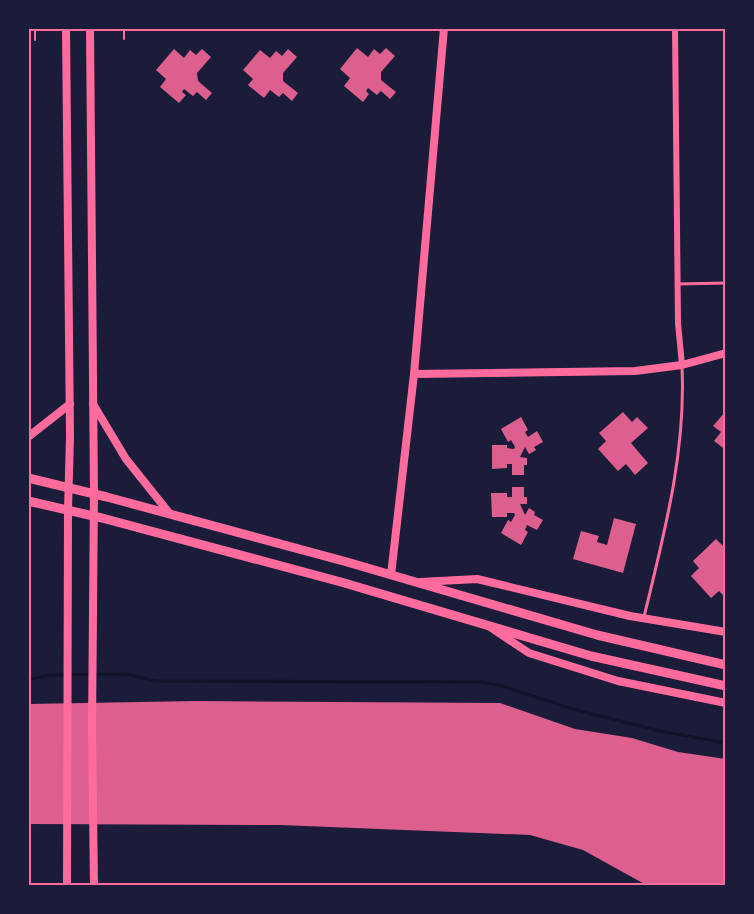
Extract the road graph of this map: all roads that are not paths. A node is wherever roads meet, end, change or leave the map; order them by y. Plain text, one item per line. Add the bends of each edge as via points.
1 (66, 28) edge
2 (90, 28) edge
3 (444, 28) edge
4 (675, 28) edge
5 (726, 283) edge
6 (678, 284) junction
7 (726, 353) edge
8 (682, 365) junction
9 (414, 374) junction
10 (70, 404) junction
11 (93, 404) junction
12 (28, 437) edge
13 (28, 478) edge
14 (69, 488) junction
15 (94, 494) junction
16 (28, 501) edge
17 (68, 510) junction
18 (170, 514) junction
19 (94, 516) junction
20 (391, 575) junction
21 (417, 582) junction
22 (644, 619) junction
23 (487, 626) junction
24 (726, 632) edge
25 (726, 665) edge
26 (726, 686) edge
27 (726, 703) edge
28 (67, 885) edge
29 (94, 885) edge

1 - 10 main road
2 - 11 main road
3 - 9 street
4 - 6 street
5 - 6 lane
6 - 8 street
7 - 8 street
8 - 9 street via 635,371
8 - 22 lane via 681,433 671,502
9 - 20 street
10 - 12 main road
10 - 14 main road
11 - 15 main road
11 - 18 main road via 126,459
13 - 14 main road
14 - 15 main road
14 - 17 main road
15 - 18 main road
15 - 19 main road
16 - 17 main road
17 - 19 main road
17 - 28 main road
18 - 20 main road
19 - 23 main road via 341,582
19 - 29 main road
20 - 21 main road
21 - 22 main road via 477,579
21 - 25 main road via 597,635
22 - 24 main road
23 - 26 main road via 591,656
23 - 27 main road via 529,653 618,681

